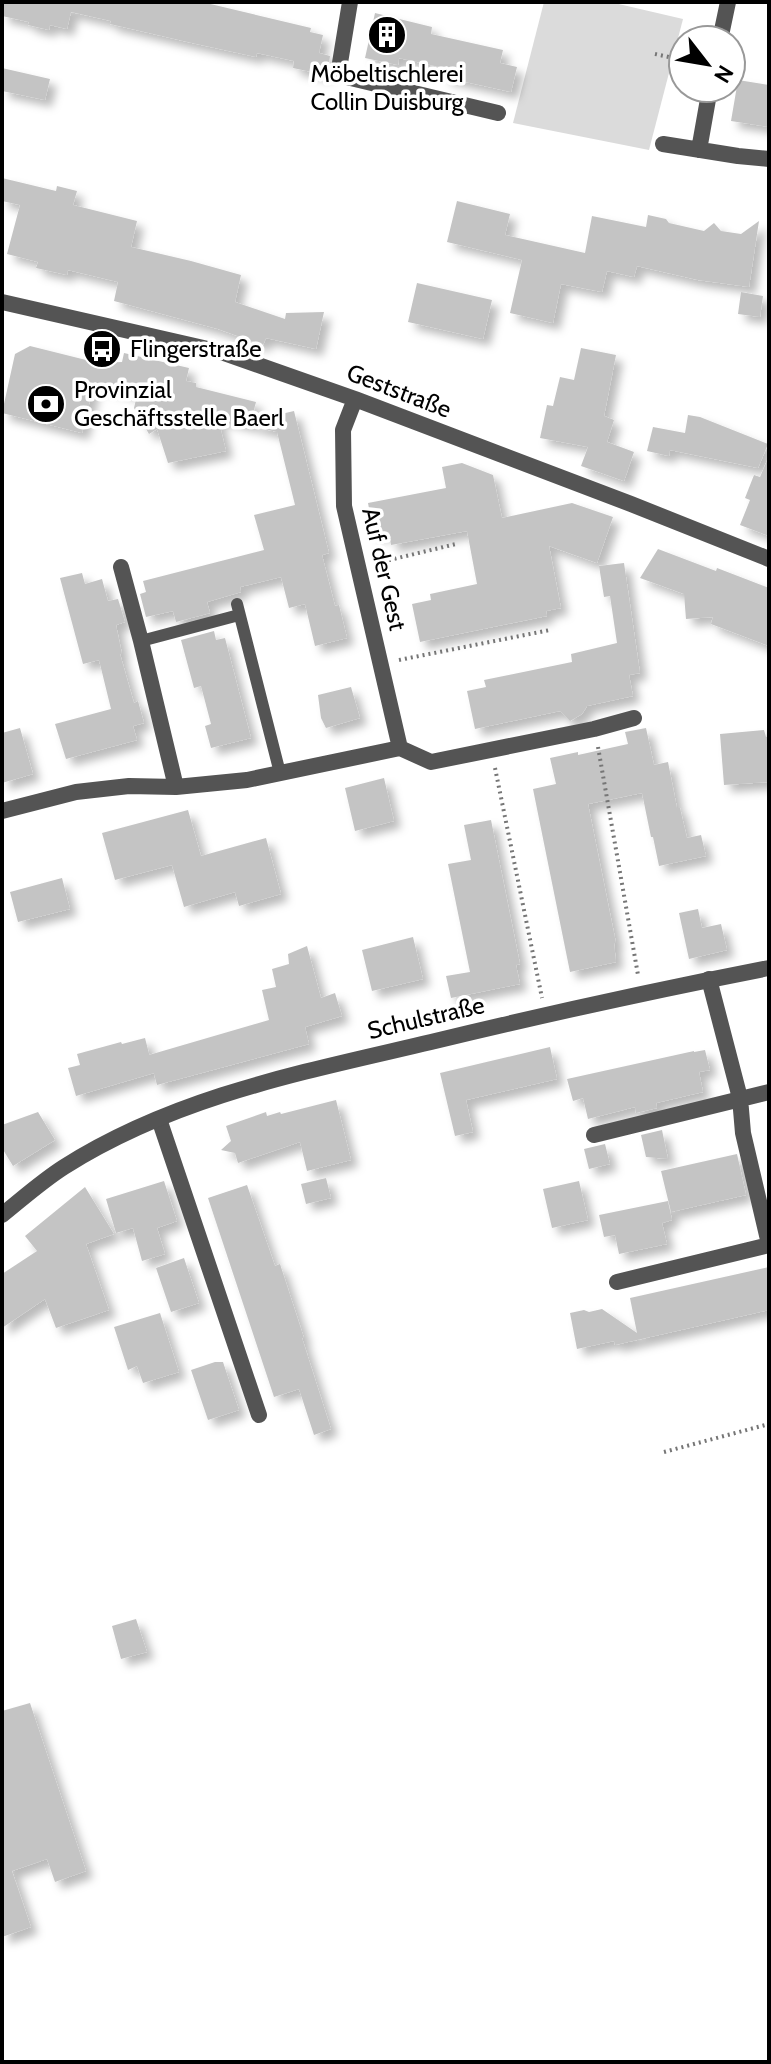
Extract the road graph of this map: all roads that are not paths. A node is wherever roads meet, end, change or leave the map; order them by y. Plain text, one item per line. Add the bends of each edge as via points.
1 (728, 2) edge
2 (345, 3) edge
3 (723, 24) edge
4 (707, 104) edge
5 (498, 113) dead end
6 (663, 144) dead end
7 (699, 150) junction
8 (769, 159) edge
9 (2, 302) edge
10 (355, 399) junction
11 (769, 559) edge
12 (121, 567) dead end
13 (141, 641) junction
14 (634, 718) dead end
15 (400, 748) junction
16 (280, 773) junction
17 (176, 787) junction
18 (2, 811) edge
19 (769, 968) edge
20 (709, 979) junction
21 (769, 1092) edge
22 (740, 1098) junction
23 (159, 1119) junction
24 (594, 1135) dead end
25 (2, 1215) edge
26 (769, 1245) edge
27 (617, 1282) dead end
28 (259, 1415) dead end

1 - 3 street
2 - 5 street via 338,75
4 - 7 street
6 - 7 street
7 - 8 street
9 - 10 street, Geststraße via 221,352
10 - 11 street, Geststraße
10 - 15 street, Auf der Gest via 343,430 344,506
12 - 13 street
13 - 16 lane via 238,610
13 - 17 street
14 - 15 street via 431,762
15 - 16 street
16 - 17 street
17 - 18 street via 76,792
19 - 20 street, Schulstraße
20 - 22 street
20 - 23 street, Schulstraße via 273,1079
21 - 22 street
22 - 24 street
22 - 26 street
23 - 25 street, Schulstraße via 62,1168
23 - 28 street
26 - 27 street

